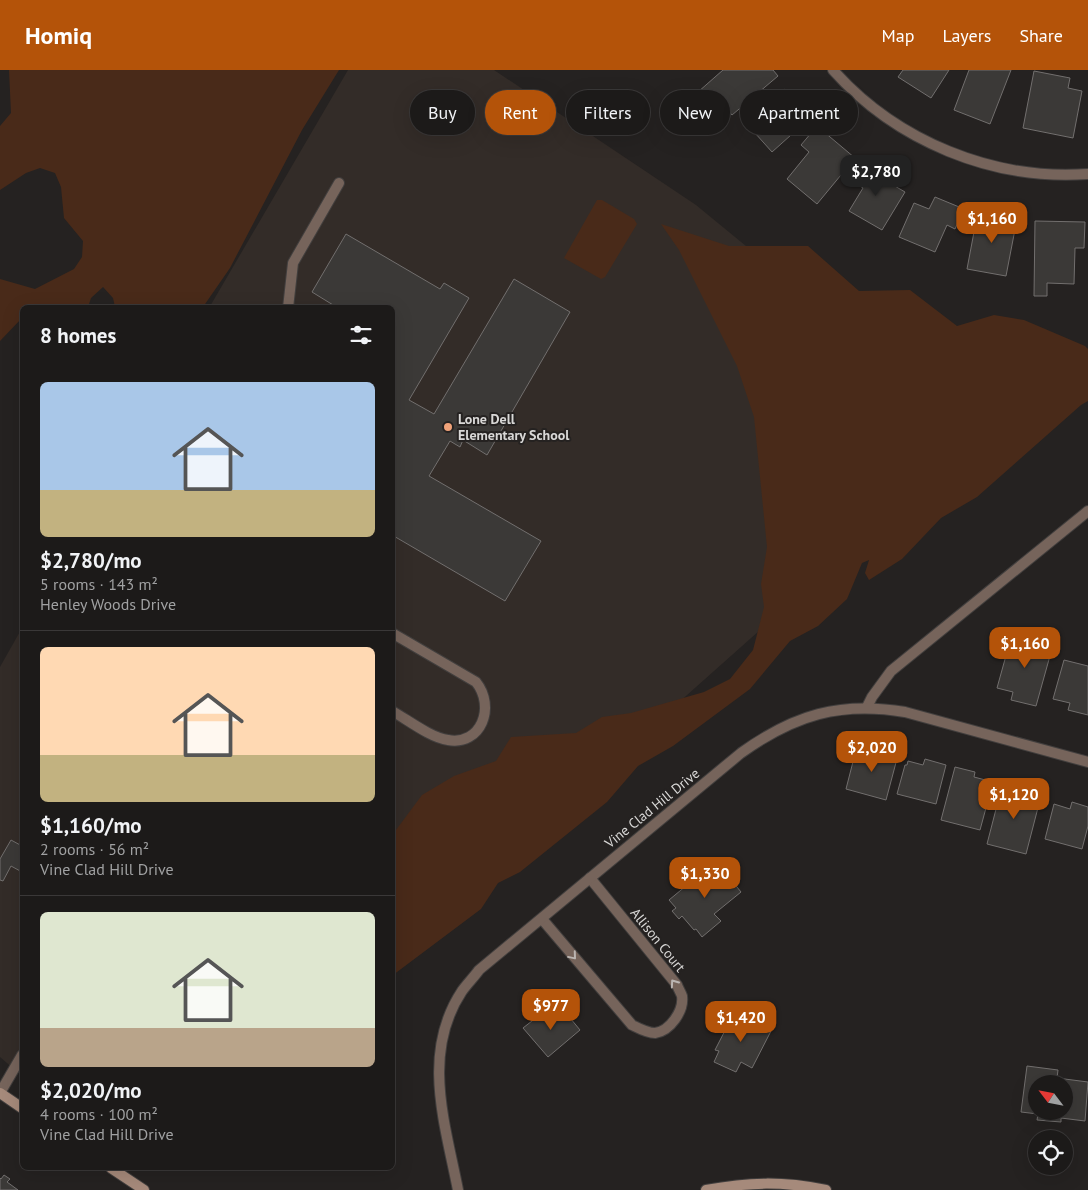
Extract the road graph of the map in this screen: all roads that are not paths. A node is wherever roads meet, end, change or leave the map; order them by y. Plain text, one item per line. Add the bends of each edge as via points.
1 (833, 70) edge
2 (1088, 174) edge
3 (339, 183) dead end
4 (288, 305) edge
5 (1088, 511) edge
6 (395, 635) edge
7 (867, 708) junction
8 (395, 713) edge
9 (1088, 762) edge
10 (590, 878) junction
11 (542, 919) junction
12 (20, 1059) edge
13 (0, 1093) edge
14 (20, 1107) edge
15 (114, 1170) edge
16 (144, 1190) edge
17 (458, 1190) edge
18 (706, 1190) edge
19 (826, 1190) edge

1 - 2 street via 855,93 898,126 948,151 1010,170
3 - 4 street via 293,263
5 - 7 street via 891,671
6 - 8 street via 476,682 486,700 486,713 472,734 462,740 448,740 436,737
7 - 9 street, Vine Clad Hill Drive via 905,712
7 - 10 street, Vine Clad Hill Drive via 841,709 809,716 764,737
10 - 11 street, Vine Clad Hill Drive
11 -> 10 street, Allison Court via 632,1025 655,1033 667,1028 681,1008 682,996
11 - 17 street, Vine Clad Hill Drive via 479,970 450,1014 442,1038 439,1083
12 - 13 street
13 - 14 street
15 - 16 street
18 - 19 street via 764,1182

